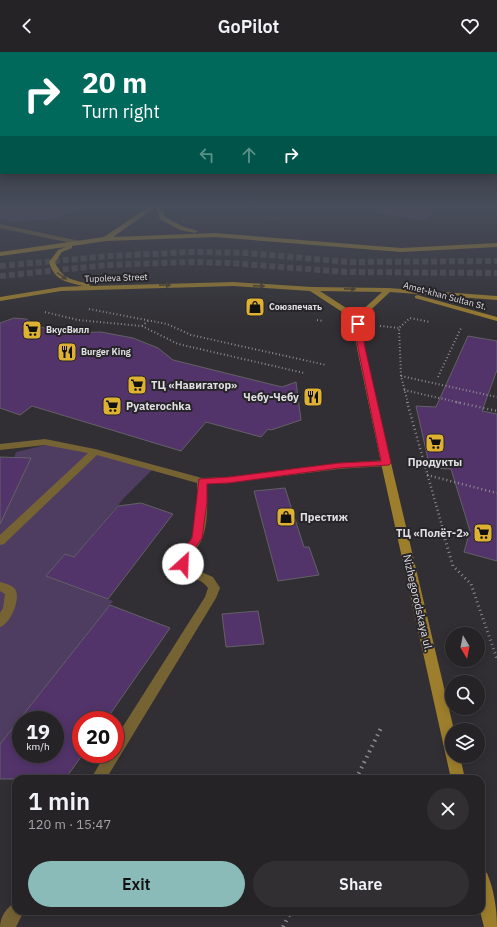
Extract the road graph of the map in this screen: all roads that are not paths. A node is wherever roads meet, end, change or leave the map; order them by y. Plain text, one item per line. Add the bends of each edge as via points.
1 (52, 247) edge
2 (70, 247) edge
3 (367, 247) edge
4 (473, 247) edge
5 (0, 254) edge
6 (126, 286) junction
7 (312, 289) junction
8 (388, 290) junction
9 (497, 298) edge
10 (0, 299) edge
11 (357, 318) junction
12 (497, 319) edge
13 (0, 447) edge
14 (95, 452) junction
15 (386, 463) junction
16 (202, 481) junction
17 (0, 541) edge
18 (0, 586) edge
19 (0, 622) edge
20 (445, 723) edge
21 (124, 737) edge
22 (108, 763) edge
23 (455, 763) edge
24 (100, 775) edge
25 (457, 775) edge
26 (485, 896) edge
27 (14, 915) edge
28 (6, 927) edge
29 (492, 927) edge

1 - 5 main road
2 -> 6 main road via 60,251 52,262 55,272 67,280 87,284
3 - 4 main road via 400,250
6 -> 7 main road, Tupoleva Street via 233,284
6 - 10 main road, Tupoleva Street via 61,290
7 -> 8 main road, Tupoleva Street
7 - 11 main road
8 - 9 main road
8 - 11 main road
8 - 12 main road, Amet-khan Sultan St.
11 - 15 main road, Nizhegorodskaya ul.
13 - 14 lane via 45,442
14 - 16 lane
14 - 17 lane
15 - 16 lane
15 - 20 main road, Nizhegorodskaya ul.
16 - 21 lane via 197,538 184,557 183,564 188,571 209,580 214,588
18 - 19 lane via 11,592 8,609
22 - 24 lane
23 - 25 main road
26 - 29 main road
27 - 28 lane

